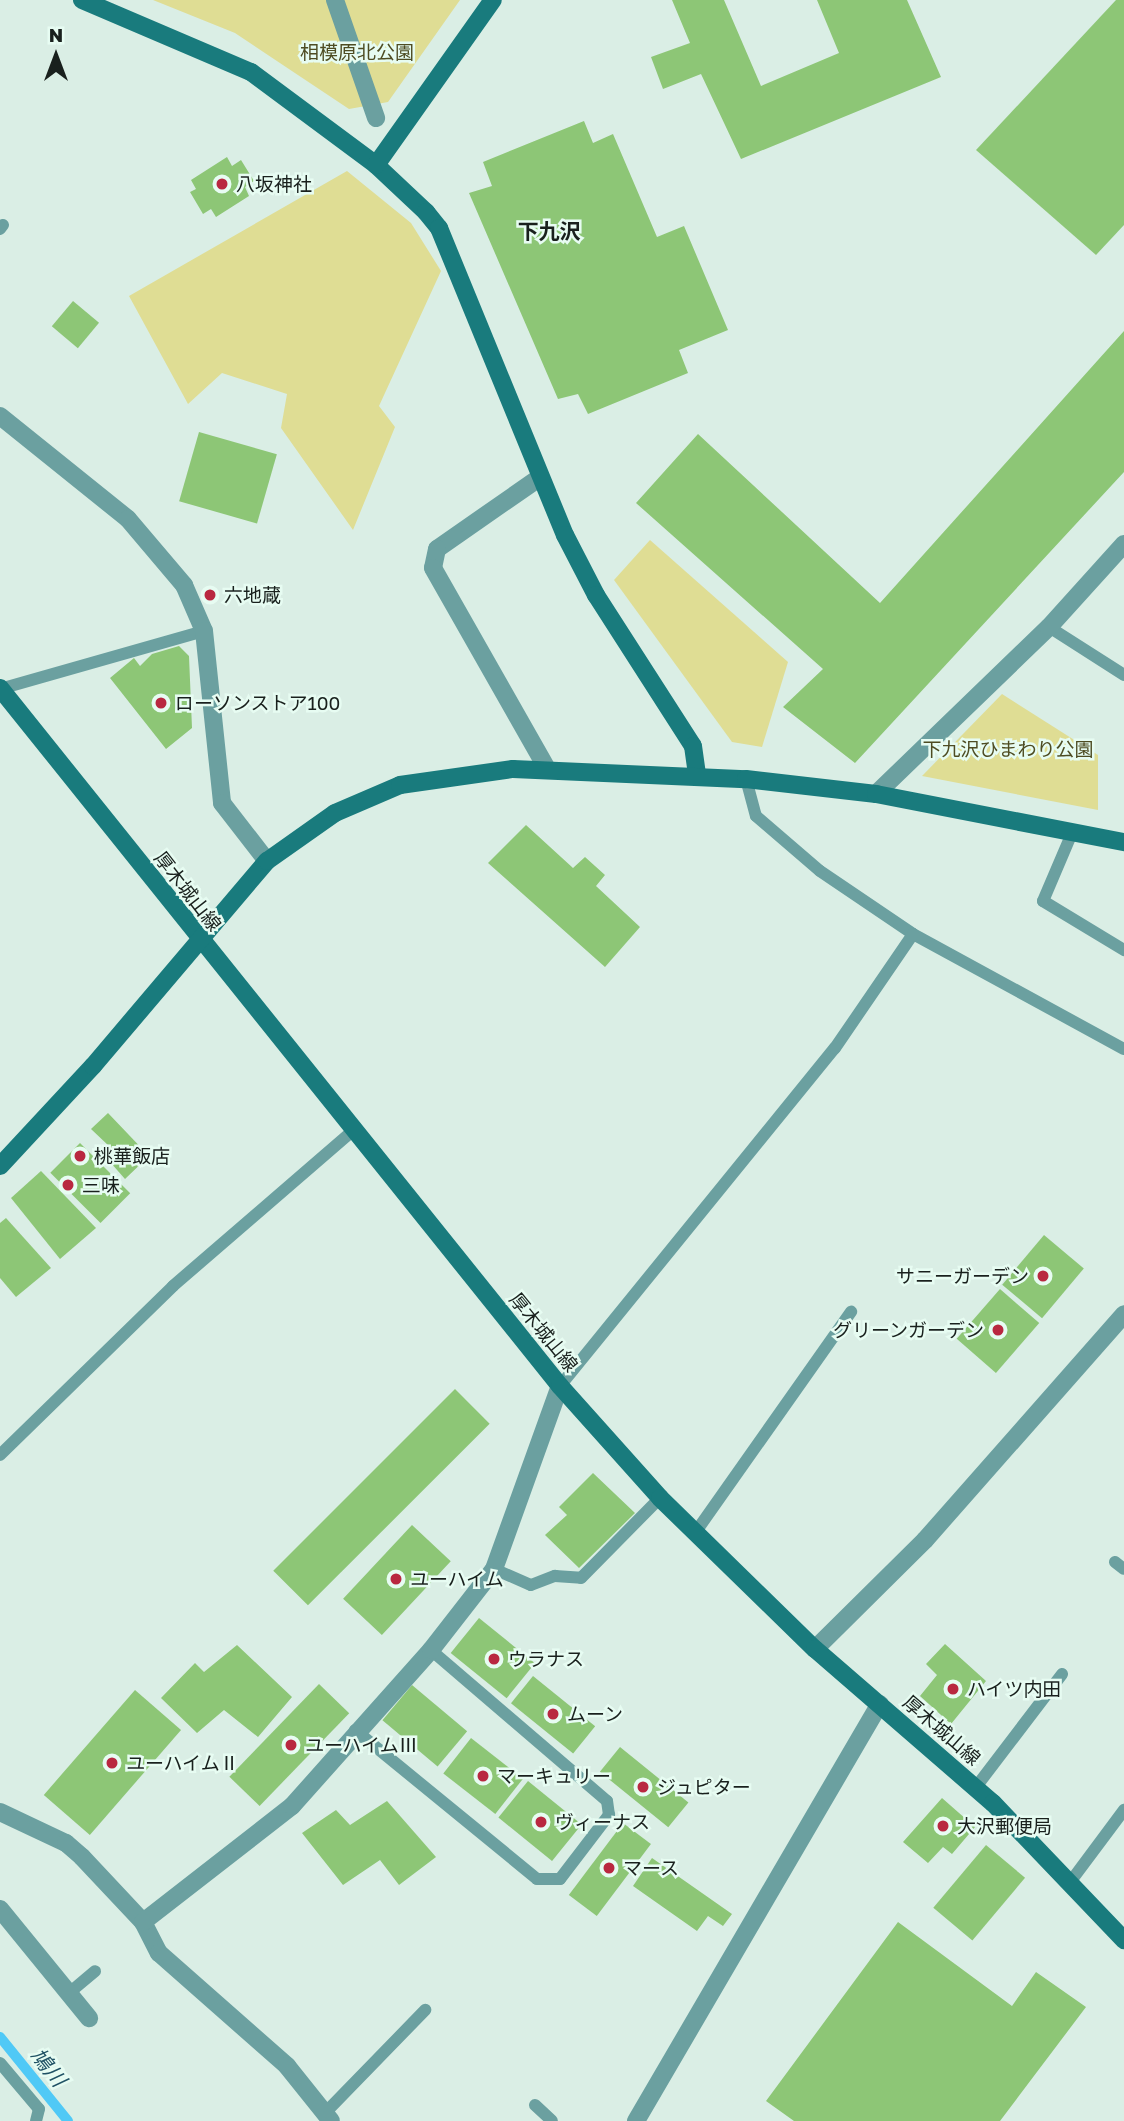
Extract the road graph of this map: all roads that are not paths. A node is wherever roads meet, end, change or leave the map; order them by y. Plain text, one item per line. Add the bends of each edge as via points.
1 (82, 0) edge
2 (335, 0) edge
3 (493, 0) edge
4 (376, 118) dead end
5 (376, 165) junction
6 (0, 416) edge
7 (539, 478) junction
8 (1124, 544) edge
9 (1049, 627) junction
10 (204, 631) junction
11 (1124, 675) edge
12 (0, 689) edge
13 (547, 769) junction
14 (697, 776) junction
15 (746, 779) junction
16 (876, 794) junction
17 (1072, 832) junction
18 (1124, 842) edge
19 (267, 862) junction
20 (913, 934) junction
21 (200, 940) junction
22 (1124, 950) edge
23 (1124, 1049) edge
24 (354, 1130) junction
25 (0, 1166) edge
26 (851, 1312) dead end
27 (1124, 1314) edge
28 (560, 1386) junction
29 (0, 1455) edge
30 (660, 1498) junction
31 (695, 1533) junction
32 (494, 1569) junction
33 (815, 1649) junction
34 (431, 1650) junction
35 (1062, 1674) dead end
36 (880, 1704) junction
37 (355, 1730) junction
38 (976, 1787) junction
39 (1124, 1810) edge
40 (0, 1812) edge
41 (1071, 1881) junction
42 (0, 1909) edge
43 (143, 1923) junction
44 (1124, 1940) edge
45 (95, 1971) dead end
46 (69, 1993) junction
47 (425, 2010) dead end
48 (89, 2018) dead end
49 (0, 2063) edge
50 (535, 2105) dead end
51 (328, 2117) edge
52 (36, 2121) edge
53 (552, 2121) edge
54 (636, 2121) edge

1 - 5 street via 251,72
2 - 4 street
3 - 5 street
5 - 7 street via 439,229
6 - 10 street via 160,551 193,600
7 - 13 street via 437,549 433,568
7 - 14 street via 596,595 693,746
8 - 9 street
9 - 11 lane
9 - 16 street
10 - 12 lane
10 - 19 street via 222,803
12 - 21 street, 厚木城山線
13 - 14 street
13 - 19 street via 476,771 400,786 335,813
14 - 15 street
15 - 16 street
15 - 20 lane via 756,816 820,871
16 - 17 street
17 - 18 street
17 - 22 lane via 1043,901
19 - 21 street
20 - 23 lane
20 - 28 lane via 835,1048
21 - 24 street, 厚木城山線
21 - 25 street
24 - 28 street, 厚木城山線
24 - 29 lane via 173,1286
26 - 31 lane
27 - 33 street via 925,1540
28 - 30 street, 厚木城山線
28 - 32 street
30 - 31 street, 厚木城山線
30 - 32 lane via 581,1578 555,1576 531,1585
31 - 33 street, 厚木城山線
32 - 34 street
33 - 36 street, 厚木城山線
34 - 37 street
34 - 37 lane via 607,1801 609,1815 560,1879 537,1879
35 - 38 lane
36 - 38 street, 厚木城山線
36 - 54 street
37 - 43 street via 292,1805
38 - 41 street, 厚木城山線
39 - 41 lane
40 - 43 street via 66,1843
41 - 44 street, 厚木城山線
42 - 46 street
43 - 51 street via 159,1952 287,2066
45 - 46 lane
46 - 48 street
47 - 51 lane
49 - 52 lane via 39,2109
50 - 53 lane

